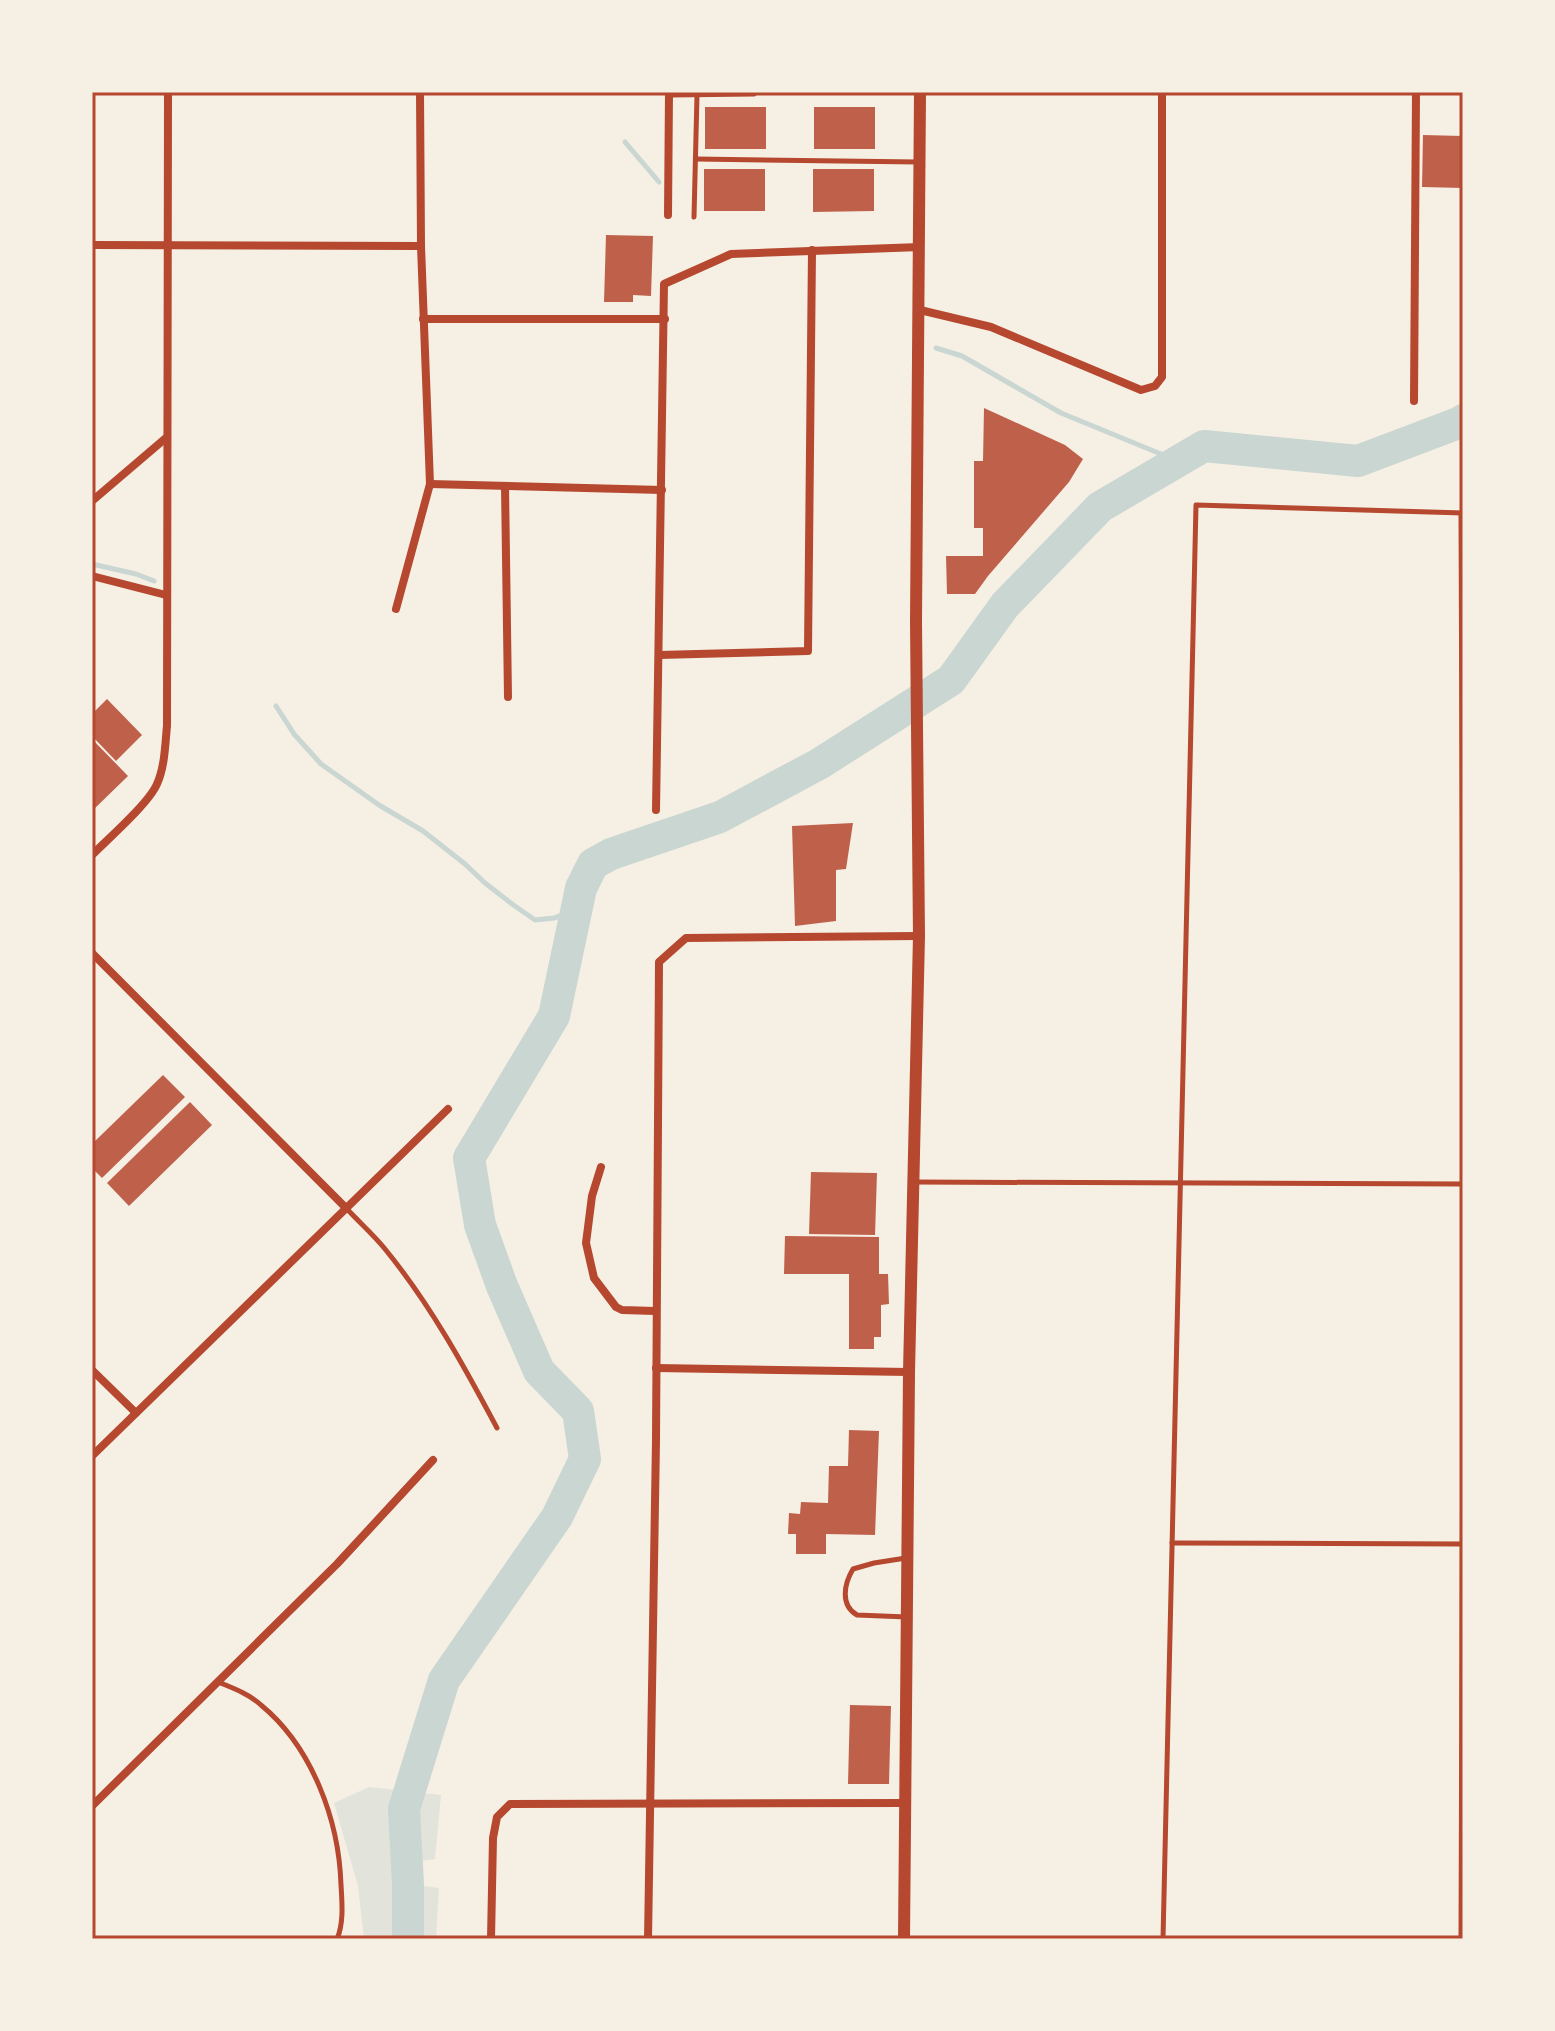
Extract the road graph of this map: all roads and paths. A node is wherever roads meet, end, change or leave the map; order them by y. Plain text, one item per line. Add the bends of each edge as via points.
1 (168, 92) edge
2 (420, 92) edge
3 (920, 92) edge
4 (1162, 92) edge
5 (1416, 92) edge
6 (669, 94) edge
7 (754, 94) dead end
8 (697, 95) junction
9 (696, 159) junction
10 (919, 162) junction
11 (668, 215) dead end
12 (694, 217) dead end
13 (92, 245) edge
14 (168, 245) junction
15 (421, 246) junction
16 (920, 247) junction
17 (812, 250) junction
18 (920, 310) junction
19 (423, 319) junction
20 (665, 319) junction
21 (1414, 401) dead end
22 (167, 437) junction
23 (430, 484) junction
24 (505, 486) junction
25 (662, 490) junction
26 (92, 501) edge
27 (1462, 514) edge
28 (92, 576) edge
29 (166, 595) junction
30 (396, 609) dead end
31 (659, 655) junction
32 (508, 697) dead end
33 (656, 810) dead end
34 (92, 855) edge
35 (919, 936) junction
36 (92, 953) edge
37 (1463, 995) edge
38 (448, 1109) dead end
39 (601, 1167) dead end
40 (913, 1182) junction
41 (1181, 1183) junction
42 (1463, 1184) edge
43 (346, 1208) junction
44 (655, 1311) junction
45 (1463, 1365) edge
46 (656, 1368) junction
47 (92, 1370) edge
48 (909, 1372) junction
49 (136, 1413) junction
50 (497, 1428) dead end
51 (92, 1456) edge
52 (433, 1460) dead end
53 (1172, 1543) junction
54 (1463, 1544) edge
55 (907, 1558) junction
56 (907, 1617) junction
57 (218, 1682) junction
58 (906, 1803) junction
59 (650, 1804) junction
60 (92, 1806) edge
61 (337, 1939) edge
62 (491, 1939) edge
63 (648, 1939) edge
64 (904, 1939) edge
65 (1163, 1939) edge
66 (1461, 1939) edge

1 - 14 street
2 - 15 street
3 - 10 street
4 - 18 street via 1162,377 1155,386 1141,390 991,327
5 - 21 street
6 - 8 lane
6 - 11 street
7 - 8 lane
8 - 9 lane
9 - 10 lane
9 - 12 lane
10 - 16 street
13 - 14 street
14 - 15 street
14 - 22 street
15 - 19 street
16 - 17 street
16 - 18 street
17 - 20 street via 731,254 664,284
17 - 31 street via 808,651
18 - 35 street
19 - 20 street
19 - 23 street
20 - 25 street
22 - 26 street
22 - 29 street
23 - 24 street
23 - 30 street
24 - 25 street
24 - 32 street
25 - 31 street
27 - 37 lane
27 - 41 lane via 1196,505
28 - 29 street
29 - 34 street via 167,726 157,786
31 - 33 street
35 - 40 street
35 - 44 street via 686,938 659,962
36 - 43 street
38 - 43 street
39 - 44 street via 586,1243 594,1278 616,1307
40 - 41 lane
40 - 48 street
41 - 42 lane
41 - 53 lane
43 - 49 street
43 - 50 lane via 384,1247 430,1310
44 - 46 street
45 - 54 lane
46 - 48 street
46 - 59 street
47 - 49 street
48 - 55 street
49 - 51 street
52 - 57 street
53 - 54 lane
53 - 65 lane
54 - 66 lane
55 - 56 street
55 - 56 lane via 853,1569 846,1585 851,1612
56 - 58 street
57 - 60 street
57 - 61 lane via 260,1703 281,1725 301,1751 322,1795 341,1867
58 - 59 street
58 - 64 street
59 - 62 street via 510,1804 497,1817 493,1838
59 - 63 street

